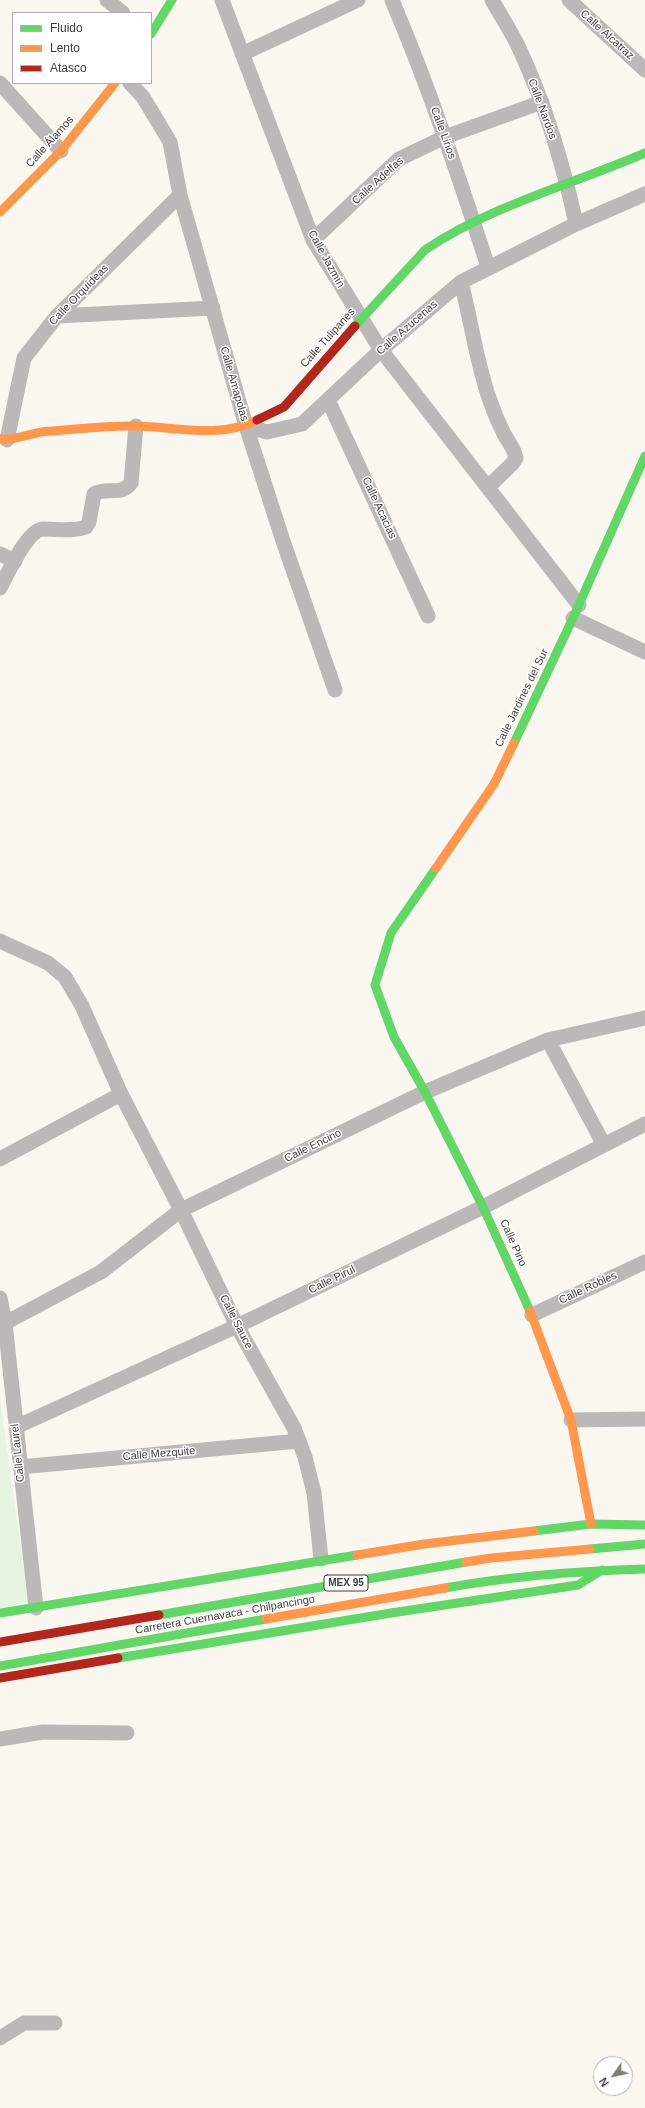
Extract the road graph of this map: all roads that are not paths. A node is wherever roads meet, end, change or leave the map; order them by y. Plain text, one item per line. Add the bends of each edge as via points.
1 (107, 0) edge
2 (172, 0) edge
3 (222, 0) edge
4 (358, 0) edge
5 (392, 0) edge
6 (492, 0) edge
7 (569, 0) edge
8 (122, 12) edge
9 (152, 32) edge
10 (242, 54) junction
11 (645, 70) edge
12 (0, 83) edge
13 (114, 84) edge
14 (131, 84) edge
15 (542, 102) junction
16 (444, 137) junction
17 (61, 151) junction
18 (645, 153) edge
19 (568, 185) junction
20 (645, 194) edge
21 (180, 195) junction
22 (0, 212) edge
23 (474, 224) junction
24 (576, 224) junction
25 (313, 240) junction
26 (488, 267) junction
27 (461, 282) junction
28 (213, 308) junction
29 (57, 316) junction
30 (362, 318) junction
31 (381, 350) junction
32 (328, 400) junction
33 (136, 426) junction
34 (246, 426) junction
35 (4, 440) edge
36 (645, 456) edge
37 (488, 486) junction
38 (0, 554) edge
39 (15, 561) junction
40 (0, 588) edge
41 (576, 612) junction
42 (428, 616) dead end
43 (645, 652) edge
44 (335, 690) dead end
45 (0, 941) edge
46 (375, 985) joint
47 (645, 1018) edge
48 (548, 1040) junction
49 (425, 1092) junction
50 (121, 1094) junction
51 (645, 1124) edge
52 (604, 1145) junction
53 (0, 1159) edge
54 (483, 1207) junction
55 (181, 1210) junction
56 (645, 1262) edge
57 (0, 1298) edge
58 (532, 1315) junction
59 (5, 1323) junction
60 (237, 1326) junction
61 (645, 1419) edge
62 (571, 1420) junction
63 (16, 1427) junction
64 (299, 1441) junction
65 (20, 1467) junction
66 (591, 1524) junction
67 (645, 1524) edge
68 (645, 1544) edge
69 (321, 1559) junction
70 (645, 1569) edge
71 (602, 1570) junction
72 (36, 1608) junction
73 (0, 1614) edge
74 (0, 1642) edge
75 (0, 1666) edge
76 (0, 1678) edge
77 (127, 1733) dead end
78 (0, 1739) edge
79 (55, 2024) dead end
80 (0, 2038) edge

1 - 8 street
2 - 9 main road
3 - 10 street, Calle Jazmín
4 - 10 street
5 - 16 street, Calle Lirios via 412,47
6 - 15 street, Calle Nardos via 518,46
7 - 11 street, Calle Alcatraz
10 - 25 street, Calle Jazmín
12 - 17 street
13 - 17 main road, Calle Álamos
14 - 21 street, Calle Amapolas via 143,97 170,142
15 - 16 street, Calle Adelfas
15 - 19 street, Calle Nardos
16 - 23 street, Calle Lirios
16 - 25 street, Calle Adelfas via 399,158
17 - 22 main road, Calle Álamos
18 - 19 main road, Calle Tulipanes
19 - 23 main road, Calle Tulipanes
19 - 24 street, Calle Nardos
20 - 24 street, Calle Azucenas
21 - 28 street, Calle Amapolas
21 - 29 street, Calle Orquídeas
23 - 26 street, Calle Lirios
23 - 30 main road, Calle Tulipanes via 438,240 425,250
24 - 26 street, Calle Azucenas
25 - 30 street, Calle Jazmín via 335,279
26 - 27 street, Calle Azucenas
27 - 31 street, Calle Azucenas
27 - 37 street via 472,322 481,375 492,408 514,449 516,458
28 - 29 street
28 - 34 street, Calle Amapolas
29 - 35 street, Calle Orquídeas via 24,358
30 - 31 street, Calle Jazmín
30 - 34 main road, Calle Tulipanes via 284,407
31 - 32 street, Calle Azucenas
31 - 37 street, Calle Jazmín
32 - 34 street, Calle Azucenas via 302,424 267,432
32 - 42 street, Calle Acacias
33 - 34 main road, Calle Tulipanes via 204,430
33 - 35 main road, Calle Tulipanes via 43,431
33 - 39 street via 131,482 127,488 121,491 99,491 94,494 86,528 40,529 27,540
34 - 44 street, Calle Amapolas
36 - 41 main road, Calle Jardines del Sur
37 - 41 street, Calle Jazmín
38 - 39 street
39 - 40 street
41 - 43 street
41 - 46 main road, Calle Jardines del Sur via 494,784 391,933
45 - 50 street, Calle Sauce via 48,962 65,977 82,1006
46 - 49 main road, Calle Pino via 394,1037
47 - 48 street, Calle Encino
48 - 49 street, Calle Encino
48 - 52 street
49 - 54 main road, Calle Pino
49 - 55 street, Calle Encino
50 - 53 street
50 - 55 street, Calle Sauce
51 - 52 street, Calle Pirul
52 - 54 street, Calle Pirul
54 - 58 main road, Calle Pino
54 - 60 street, Calle Pirul
55 - 59 street, Calle Encino via 101,1272
55 - 60 street, Calle Sauce
56 - 58 street, Calle Robles
57 - 59 street, Calle Laurel
58 - 62 main road, Calle Pino
59 - 63 street, Calle Laurel
60 - 63 street, Calle Pirul
60 - 64 street, Calle Sauce
61 - 62 street
62 - 66 main road, Calle Pino
63 - 65 street, Calle Laurel
64 - 65 street, Calle Mezquite
64 - 69 street, Calle Sauce via 314,1493
65 - 72 street, Calle Laurel
66 - 67 main road
66 - 69 main road
68 - 74 main road, Carretera Cuernavaca - Chilpancingo / MEX 95 via 491,1558
69 - 72 main road
70 - 71 main road, Carretera Cuernavaca - Chilpancingo / MEX 95
71 - 75 main road, Carretera Cuernavaca - Chilpancingo / MEX 95 via 491,1580
71 - 76 main road via 578,1585 390,1613
72 - 73 main road
77 - 78 street via 43,1732
79 - 80 street via 24,2022

